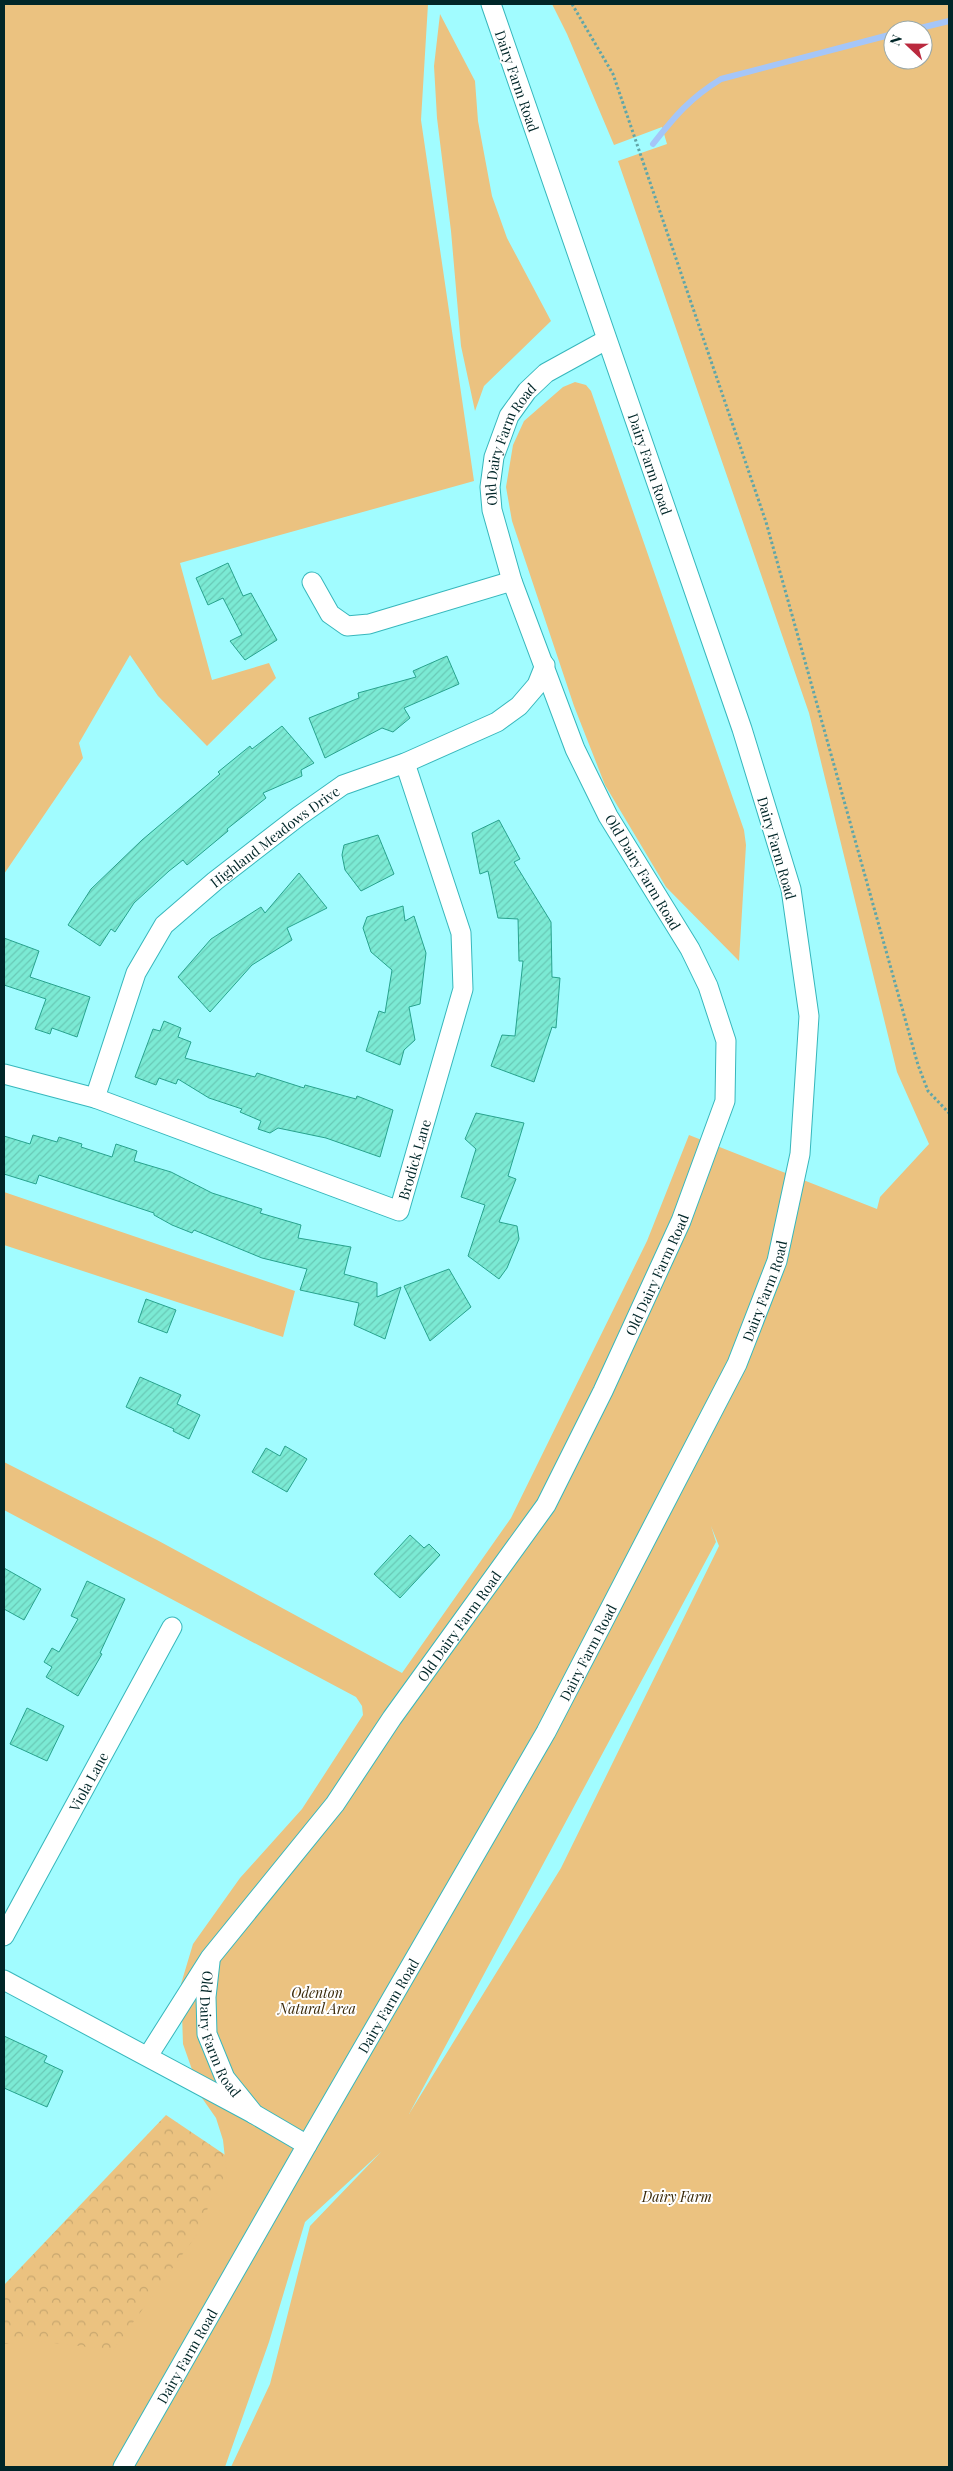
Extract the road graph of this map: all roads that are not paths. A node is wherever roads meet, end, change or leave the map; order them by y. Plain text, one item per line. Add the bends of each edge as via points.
1 (491, 4) edge
2 (606, 340) junction
3 (512, 581) junction
4 (312, 582) dead end
5 (545, 665) junction
6 (405, 763) junction
7 (4, 1074) edge
8 (95, 1098) junction
9 (172, 1627) dead end
10 (4, 1936) edge
11 (210, 1958) junction
12 (4, 1980) edge
13 (148, 2056) junction
14 (254, 2114) junction
15 (306, 2145) junction
16 (123, 2467) edge

1 - 2 street, Dairy Farm Road
2 - 3 street, Old Dairy Farm Road via 546,373 508,416 500,436 490,487 492,510
2 - 15 street, Dairy Farm Road via 742,729 791,889 809,1016 800,1154 777,1261 738,1364 546,1732
3 - 4 street via 369,624 347,626 330,614
3 - 5 street, Old Dairy Farm Road
5 - 6 street, Highland Meadows Drive via 537,685 520,706 497,722
5 - 11 street, Old Dairy Farm Road via 575,749 608,816 690,949 708,986 726,1041 725,1101 681,1221 604,1390 546,1505 392,1718 335,1804
6 - 8 street, Highland Meadows Drive via 343,786 215,881 164,925 136,973
6 - 8 street, Brodick Lane via 461,933 463,989 399,1211
7 - 8 street, Brodick Lane
9 - 10 street, Viola Lane
11 - 13 street
11 - 14 street, Old Dairy Farm Road via 207,2034 225,2078
12 - 13 street
13 - 14 street
14 - 15 street, Old Dairy Farm Road
15 - 16 street, Dairy Farm Road

